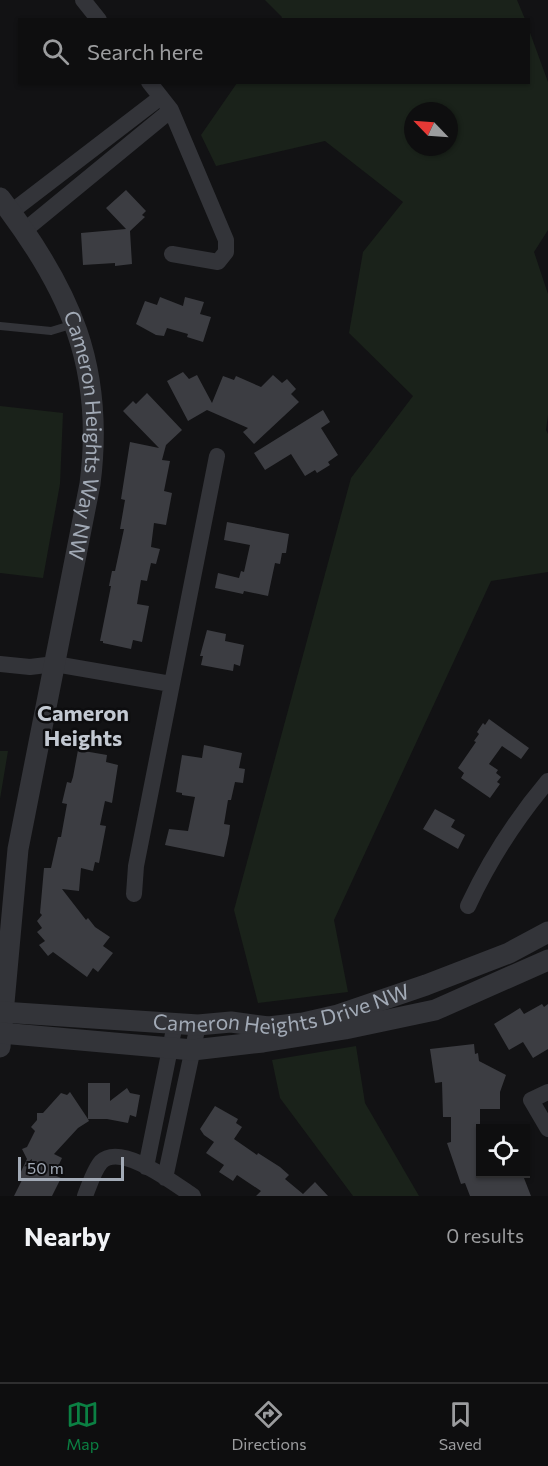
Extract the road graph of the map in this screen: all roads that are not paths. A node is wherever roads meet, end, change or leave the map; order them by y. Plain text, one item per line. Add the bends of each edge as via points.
1 (83, 0) edge
2 (97, 18) edge
3 (151, 84) edge
4 (166, 103) junction
5 (6, 205) edge
6 (25, 230) junction
7 (172, 254) dead end
8 (75, 324) junction
9 (0, 326) edge
10 (217, 456) dead end
11 (0, 664) edge
12 (55, 664) junction
13 (171, 684) junction
14 (548, 781) edge
15 (134, 894) dead end
16 (468, 906) dead end
17 (548, 932) edge
18 (548, 960) edge
19 (341, 1022) junction
20 (175, 1024) junction
21 (198, 1025) junction
22 (1, 1031) edge
23 (265, 1035) junction
24 (171, 1047) junction
25 (193, 1050) junction
26 (548, 1092) edge
27 (548, 1129) edge
28 (146, 1167) junction
29 (165, 1178) junction
30 (85, 1196) edge
31 (193, 1196) edge

1 - 2 street
3 - 4 street
4 - 5 street
4 - 6 street
4 - 7 street via 226,240 226,252 218,262
5 - 6 street, Cameron Heights Way NW
6 - 8 street, Cameron Heights Way NW via 45,261
8 - 9 lane via 51,331
8 - 12 street, Cameron Heights Way NW via 90,375 94,453
10 - 13 street
11 - 12 street via 30,668
12 - 13 street
12 - 22 street, Cameron Heights Way NW via 18,849
13 - 15 street
14 - 16 street via 524,810
17 - 19 street, Cameron Heights Drive NW via 499,957
18 - 19 street, Cameron Heights Drive NW via 435,1010
19 - 23 street, Cameron Heights Drive NW
20 - 21 street, Cameron Heights Drive NW
20 - 22 street, Cameron Heights Drive NW
20 - 24 street
21 - 23 street, Cameron Heights Drive NW via 231,1022
21 - 25 street
22 - 24 street, Cameron Heights Drive NW
23 - 25 street, Cameron Heights Drive NW
24 - 25 street, Cameron Heights Drive NW
24 - 28 street
25 - 29 street
26 - 27 street via 531,1100
28 - 29 street
28 - 30 street via 130,1159 110,1157 100,1163
29 - 31 street

